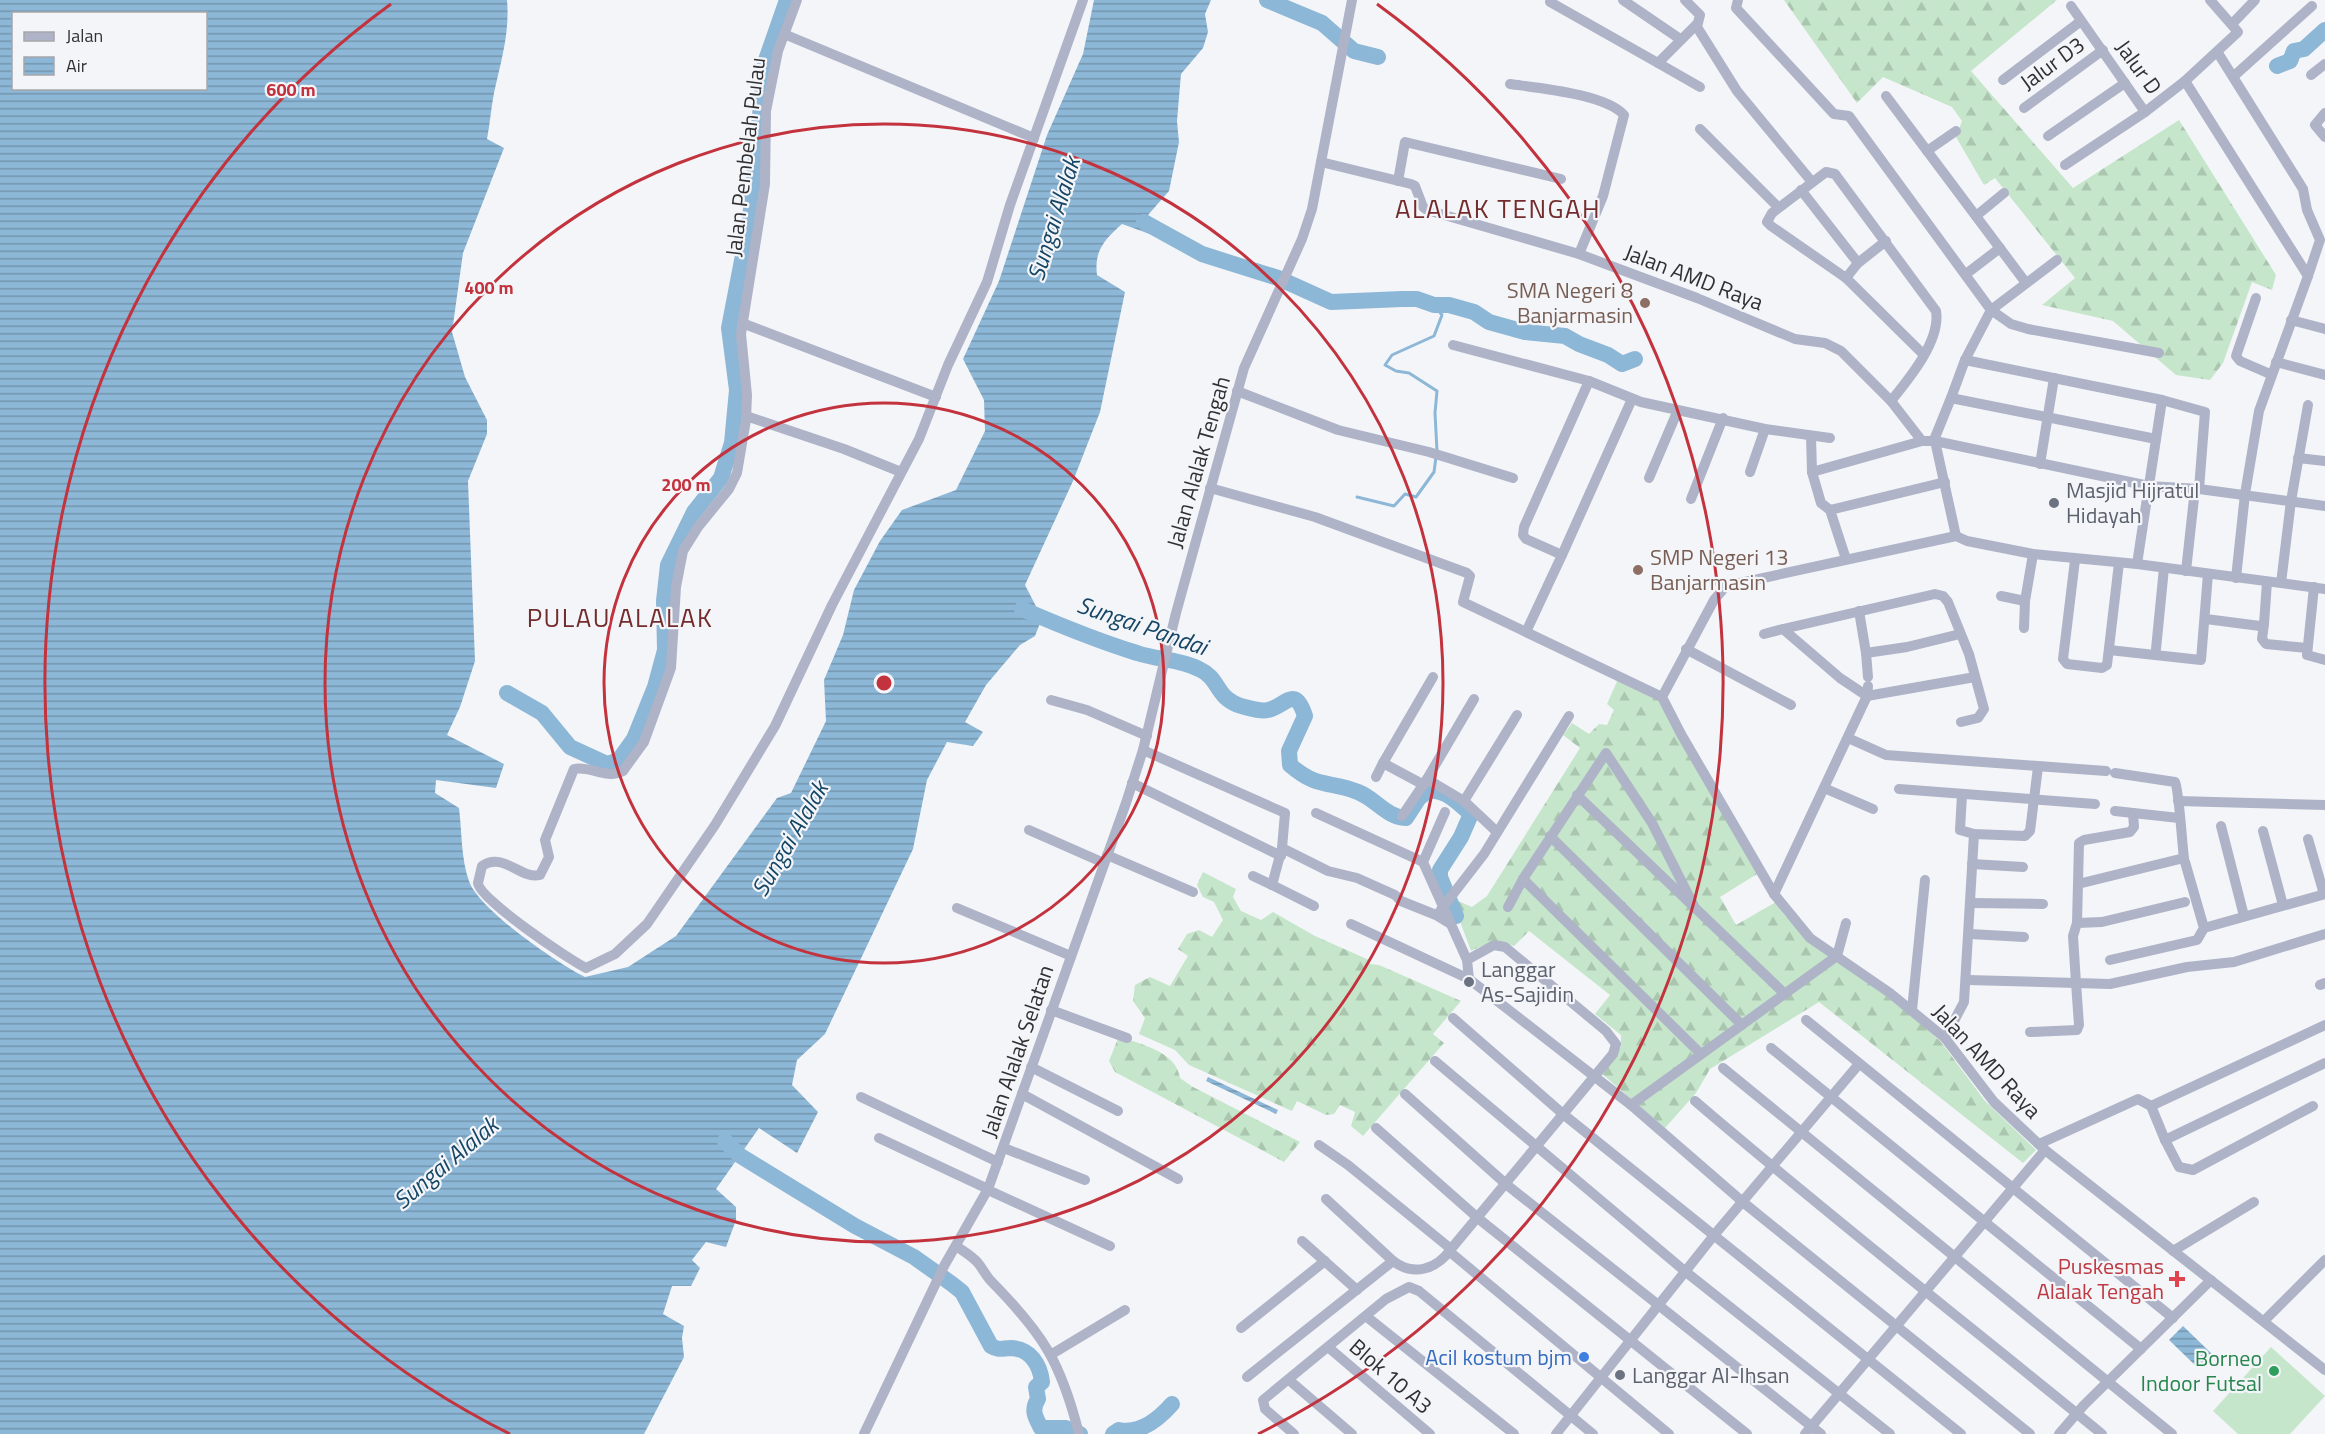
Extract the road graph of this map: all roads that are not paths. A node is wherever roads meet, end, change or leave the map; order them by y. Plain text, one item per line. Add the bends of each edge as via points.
1 (797, 0) edge
2 (1083, 0) edge
3 (1352, 0) edge
4 (1623, 0) edge
5 (1685, 0) edge
6 (1738, 0) edge
7 (2210, 0) edge
8 (2255, 0) edge
9 (1550, 2) dead end
10 (2071, 6) dead end
11 (2312, 6) dead end
12 (2081, 21) junction
13 (1697, 24) junction
14 (2235, 26) junction
15 (784, 34) junction
16 (1680, 39) junction
17 (2103, 50) junction
18 (2218, 52) junction
19 (1658, 63) junction
20 (2325, 64) edge
21 (2311, 75) dead end
22 (2234, 76) junction
23 (2003, 80) dead end
24 (2185, 81) junction
25 (2125, 83) junction
26 (1510, 84) dead end
27 (1700, 87) dead end
28 (1886, 96) dead end
29 (2024, 108) dead end
30 (2145, 112) junction
31 (2325, 113) edge
32 (1700, 129) dead end
33 (1956, 131) dead end
34 (2048, 136) dead end
35 (2325, 137) edge
36 (1034, 138) junction
37 (1927, 151) junction
38 (1322, 162) junction
39 (2065, 165) dead end
40 (1561, 179) dead end
41 (1398, 181) junction
42 (1812, 182) junction
43 (1802, 190) junction
44 (2004, 193) dead end
45 (1778, 207) junction
46 (1976, 216) junction
47 (1886, 241) junction
48 (2000, 248) junction
49 (1578, 254) junction
50 (2057, 260) dead end
51 (1858, 262) junction
52 (1966, 274) junction
53 (2308, 276) junction
54 (1845, 278) junction
55 (2026, 282) junction
56 (2256, 298) dead end
57 (1991, 310) junction
58 (2291, 320) junction
59 (742, 323) junction
60 (2325, 329) edge
61 (1453, 345) dead end
62 (2159, 353) dead end
63 (1924, 355) junction
64 (1965, 360) junction
65 (2276, 362) junction
66 (2270, 374) junction
67 (2325, 375) edge
68 (2054, 378) junction
69 (1589, 381) junction
70 (1238, 391) junction
71 (936, 397) junction
72 (1951, 398) junction
73 (1632, 399) junction
74 (2162, 400) junction
75 (1891, 401) junction
76 (2308, 405) dead end
77 (1678, 410) junction
78 (746, 416) junction
79 (1723, 417) junction
80 (2047, 417) junction
81 (1766, 429) junction
82 (1811, 436) junction
83 (1830, 438) dead end
84 (2156, 439) junction
85 (1935, 440) junction
86 (1922, 441) junction
87 (2298, 458) junction
88 (2325, 461) edge
89 (2040, 464) junction
90 (901, 472) junction
91 (1749, 472) dead end
92 (1812, 472) junction
93 (1513, 478) dead end
94 (1649, 478) dead end
95 (1945, 482) junction
96 (2149, 486) junction
97 (1210, 488) junction
98 (2197, 489) junction
99 (2245, 494) junction
100 (1691, 499) dead end
101 (2290, 501) junction
102 (2325, 506) edge
103 (1830, 510) junction
104 (1956, 536) junction
105 (2033, 554) junction
106 (1562, 555) junction
107 (1846, 559) junction
108 (2075, 560) junction
109 (2119, 563) junction
110 (2137, 564) junction
111 (2164, 568) junction
112 (2186, 571) junction
113 (2208, 574) junction
114 (2236, 578) junction
115 (2267, 582) junction
116 (2281, 583) junction
117 (2319, 588) edge
118 (2001, 596) dead end
119 (2025, 601) junction
120 (1860, 611) junction
121 (2206, 619) junction
122 (2264, 624) junction
123 (2024, 628) dead end
124 (1783, 629) junction
125 (1526, 632) junction
126 (1764, 634) dead end
127 (1960, 634) junction
128 (2307, 648) junction
129 (1686, 649) junction
130 (2156, 649) dead end
131 (2109, 650) junction
132 (1866, 653) junction
133 (1165, 660) joint
134 (2325, 660) edge
135 (1433, 677) dead end
136 (1975, 677) junction
137 (1868, 686) junction
138 (1662, 697) junction
139 (1474, 699) dead end
140 (1051, 700) dead end
141 (1791, 705) dead end
142 (1517, 715) dead end
143 (1569, 716) dead end
144 (1961, 722) dead end
145 (1147, 736) junction
146 (1848, 738) junction
147 (1143, 750) junction
148 (1383, 763) junction
149 (2038, 767) junction
150 (1376, 777) dead end
151 (1425, 782) junction
152 (1132, 783) junction
153 (1824, 788) junction
154 (1899, 789) dead end
155 (1577, 795) junction
156 (1962, 795) junction
157 (1464, 801) junction
158 (2034, 801) junction
159 (2178, 801) junction
160 (2095, 804) dead end
161 (2325, 805) edge
162 (1873, 809) dead end
163 (2115, 811) dead end
164 (1446, 812) dead end
165 (1316, 813) dead end
166 (2133, 813) junction
167 (1402, 816) dead end
168 (2178, 818) junction
169 (2221, 826) dead end
170 (1029, 830) dead end
171 (2263, 831) dead end
172 (1497, 832) junction
173 (1974, 834) junction
174 (1550, 836) junction
175 (2308, 839) dead end
176 (1282, 852) junction
177 (1106, 859) junction
178 (1423, 862) junction
179 (2186, 862) dead end
180 (1972, 864) junction
181 (2023, 867) dead end
182 (1253, 876) dead end
183 (1523, 879) junction
184 (1924, 880) dead end
185 (2078, 884) junction
186 (1272, 885) junction
187 (1193, 892) dead end
188 (1774, 894) junction
189 (2325, 894) edge
190 (2185, 902) dead end
191 (1972, 903) junction
192 (2043, 904) dead end
193 (2283, 905) junction
194 (1314, 906) dead end
195 (1445, 906) junction
196 (1508, 907) dead end
197 (957, 908) dead end
198 (1695, 908) junction
199 (2244, 916) junction
200 (1846, 923) dead end
201 (2077, 923) junction
202 (1351, 924) dead end
203 (2204, 928) junction
204 (1970, 934) junction
205 (2325, 934) edge
206 (2024, 938) dead end
207 (1071, 956) junction
208 (1837, 956) junction
209 (1467, 960) junction
210 (2110, 960) dead end
211 (1469, 979) junction
212 (1968, 980) junction
213 (2076, 983) junction
214 (1785, 994) junction
215 (1051, 1010) junction
216 (1912, 1010) junction
217 (1453, 1018) dead end
218 (1806, 1020) dead end
219 (1742, 1025) junction
220 (2325, 1026) edge
221 (2030, 1032) dead end
222 (1127, 1038) dead end
223 (1945, 1038) junction
224 (1771, 1048) dead end
225 (1701, 1054) junction
226 (1434, 1061) dead end
227 (2325, 1063) edge
228 (1859, 1064) junction
229 (1031, 1066) junction
230 (1723, 1068) dead end
231 (1593, 1077) junction
232 (1022, 1094) junction
233 (1405, 1094) dead end
234 (861, 1097) dead end
235 (1829, 1098) junction
236 (1695, 1101) dead end
237 (1631, 1105) junction
238 (2151, 1106) junction
239 (2313, 1106) dead end
240 (1118, 1111) dead end
241 (1563, 1114) junction
242 (1376, 1128) dead end
243 (1801, 1132) junction
244 (879, 1138) dead end
245 (2165, 1140) junction
246 (1319, 1145) dead end
247 (2042, 1147) junction
248 (1004, 1148) junction
249 (1537, 1148) junction
250 (998, 1162) junction
251 (1773, 1168) junction
252 (1178, 1179) dead end
253 (1085, 1180) dead end
254 (1506, 1185) junction
255 (2013, 1188) junction
256 (988, 1190) junction
257 (1326, 1199) dead end
258 (2254, 1202) dead end
259 (1744, 1203) junction
260 (1479, 1219) junction
261 (1984, 1222) junction
262 (1715, 1234) junction
263 (1302, 1241) dead end
264 (956, 1246) junction
265 (1110, 1246) dead end
266 (1451, 1250) junction
267 (2173, 1251) junction
268 (1955, 1257) junction
269 (2325, 1260) edge
270 (1324, 1261) junction
271 (1393, 1261) junction
272 (1686, 1272) junction
273 (2211, 1280) junction
274 (1357, 1290) junction
275 (1926, 1290) junction
276 (1658, 1305) junction
277 (1125, 1310) dead end
278 (1367, 1317) junction
279 (2173, 1318) junction
280 (2264, 1321) junction
281 (1897, 1325) junction
282 (1241, 1328) dead end
283 (1631, 1340) junction
284 (1328, 1347) junction
285 (2141, 1349) junction
286 (1052, 1354) junction
287 (1868, 1359) junction
288 (2325, 1370) edge
289 (1248, 1377) dead end
290 (1600, 1378) junction
291 (1289, 1380) junction
292 (2108, 1382) junction
293 (1839, 1393) junction
294 (2077, 1413) junction
295 (1570, 1416) junction
296 (1077, 1429) edge
297 (1808, 1430) edge
298 (864, 1434) edge
299 (1294, 1434) edge
300 (1352, 1434) edge
301 (1430, 1434) edge
302 (1514, 1434) edge
303 (1556, 1434) edge
304 (1593, 1434) edge
305 (1669, 1434) edge
306 (1747, 1434) edge
307 (1821, 1434) edge
308 (1890, 1434) edge
309 (1961, 1434) edge
310 (2030, 1434) edge
311 (2059, 1434) edge
312 (2102, 1434) edge
313 (2172, 1434) edge

1 - 15 street, Jalan Pembelah Pulau
2 - 36 street
3 - 38 street, Jalan Alalak Tengah
4 - 16 street
5 - 13 street via 1700,15
6 - 52 street via 1736,8 1834,114 1849,116
7 - 14 street
8 - 14 street, Jalur D
9 - 19 street
10 - 12 street, Jalur D
11 - 22 street
12 - 17 street, Jalur D
12 - 23 street
13 - 16 street
13 - 42 street via 1737,91
14 - 18 street, Jalur D
15 - 36 street
15 - 59 street, Jalan Pembelah Pulau via 766,111 765,184
16 - 19 street
17 - 25 street, Jalur D
17 - 29 street, Jalur D3
18 - 22 street
18 - 24 street, Jalur D
19 - 27 street
20 - 21 street
22 - 53 street via 2303,189 2320,240
24 - 30 street, Jalur D
24 - 53 street
25 - 30 street, Jalur D
25 - 34 street
26 - 49 street via 1574,93 1624,115 1603,196
28 - 37 street
30 - 39 street
31 - 35 street via 2315,124
32 - 45 street
33 - 37 street
36 - 71 street via 987,282
37 - 46 street
38 - 41 street, Jalan AMD Raya
38 - 70 street, Jalan Alalak Tengah via 1312,209 1244,368
40 - 41 street via 1405,142
41 - 49 street, Jalan AMD Raya via 1415,186 1427,210
42 - 43 street
42 - 47 street via 1826,172 1835,174
43 - 45 street
43 - 51 street
44 - 46 street
45 - 54 street via 1767,222
46 - 48 street
47 - 51 street
47 - 63 street via 1936,311
48 - 52 street
48 - 55 street
49 - 75 street, Jalan AMD Raya via 1697,297 1795,339 1832,346
50 - 55 street
51 - 54 street
52 - 57 street
53 - 58 street
54 - 63 street
55 - 57 street
56 - 66 street via 2236,356
57 - 62 street via 2011,324 2028,329
57 - 64 street
58 - 60 street
58 - 65 street
59 - 71 street
59 - 78 street, Jalan Pembelah Pulau
61 - 69 street
63 - 75 street
64 - 68 street
64 - 72 street
65 - 66 street
65 - 67 street
66 - 99 street via 2259,411
68 - 74 street
68 - 80 street
69 - 73 street
69 - 106 street via 1524,527 1526,539
70 - 93 street via 1338,430
70 - 97 street, Jalan Alalak Tengah
71 - 90 street
72 - 80 street
72 - 85 street
73 - 77 street
73 - 106 street
74 - 84 street
74 - 98 street via 2205,412
75 - 86 street, Jalan AMD Raya
76 - 87 street
77 - 79 street
77 - 94 street
78 - 90 street
78 - 90 street, Jalan Pembelah Pulau via 734,480 683,551 676,587 671,668 644,742 620,773 606,775 574,769 544,840 549,857 540,875 531,876 512,865 488,862 482,866 477,886 484,896 583,967 590,969 615,954 647,924 715,825 775,726
79 - 81 street
79 - 100 street
80 - 84 street
80 - 89 street
81 - 82 street
81 - 91 street
82 - 83 street
82 - 92 street
84 - 96 street
85 - 86 street
85 - 89 street
85 - 95 street
86 - 92 street
87 - 88 street
87 - 101 street
89 - 96 street
92 - 103 street via 1821,503
95 - 103 street
95 - 104 street
96 - 98 street
96 - 110 street
97 - 125 street via 1315,517 1467,573 1470,576 1463,602
97 - 133 street, Jalan Alalak Tengah
98 - 99 street
98 - 112 street
99 - 101 street
99 - 114 street
101 - 102 street
101 - 116 street
103 - 107 street
104 - 105 street
104 - 107 street
105 - 108 street
105 - 119 street
106 - 125 street
107 - 129 street via 1726,586
108 - 109 street
108 - 131 street via 2063,659 2067,664 2102,669 2107,665
109 - 110 street
109 - 131 street
110 - 111 street
111 - 112 street
111 - 130 street
112 - 113 street
113 - 114 street
113 - 121 street
114 - 115 street
115 - 116 street
115 - 122 street
116 - 117 street
117 - 128 street
118 - 119 street
119 - 123 street
120 - 124 street
120 - 127 street via 1938,594 1948,602
120 - 132 street
121 - 122 street
121 - 131 street via 2201,660
122 - 128 street via 2262,639 2266,644
124 - 126 street
124 - 137 street via 1840,678
125 - 138 street
127 - 132 street
127 - 136 street
128 - 134 street via 2310,658
129 - 138 street
129 - 141 street
132 - 137 street
133 - 145 street, Jalan Alalak Selatan
135 - 148 street
136 - 137 street
136 - 144 street via 1984,709 1978,718
137 - 146 street
138 - 188 street, Jalan AMD Raya
139 - 151 street
140 - 145 street via 1087,710
142 - 157 street
143 - 172 street
145 - 147 street, Jalan Alalak Selatan
146 - 149 street via 1886,755
146 - 153 street
147 - 152 street, Jalan Alalak Selatan
147 - 176 street via 1285,813
148 - 150 street
148 - 151 street
149 - 158 street
149 - 159 street via 2175,782
151 - 157 street
151 - 167 street
152 - 176 street
152 - 177 street, Jalan Alalak Selatan
153 - 162 street
153 - 188 street
154 - 156 street
155 - 174 street
155 - 198 street
155 - 198 street via 1606,753 1652,823
156 - 158 street
156 - 173 street via 1959,828
157 - 172 street
158 - 160 street
158 - 173 street via 2029,835
159 - 161 street
159 - 168 street
163 - 166 street
164 - 178 street
165 - 178 street
166 - 168 street
166 - 185 street via 2134,827 2130,832 2079,843
168 - 185 street via 2184,858
169 - 199 street
170 - 177 street
171 - 193 street
172 - 195 street
173 - 180 street
174 - 183 street
174 - 219 street
175 - 189 street
176 - 186 street
176 - 195 street via 1328,871
177 - 187 street
177 - 207 street, Jalan Alalak Selatan
178 - 195 street
179 - 203 street
180 - 181 street
180 - 191 street
182 - 186 street
183 - 196 street
183 - 225 street
184 - 216 street
185 - 201 street
186 - 194 street
188 - 208 street, Jalan AMD Raya via 1810,938
189 - 193 street
190 - 201 street via 2102,922
191 - 192 street
191 - 204 street
193 - 199 street
195 - 209 street
197 - 207 street
198 - 214 street
199 - 203 street
200 - 208 street
201 - 213 street via 2073,936
202 - 211 street
203 - 210 street via 2194,942
204 - 206 street
204 - 212 street
205 - 213 street via 2234,962 2187,967 2110,984
207 - 215 street, Jalan Alalak Selatan
208 - 214 street
208 - 216 street, Jalan AMD Raya
209 - 211 street
209 - 231 street via 1494,945 1505,947 1606,1031 1616,1048
211 - 231 street
212 - 213 street
212 - 223 street via 1964,1002
213 - 221 street via 2077,1030
214 - 219 street
215 - 222 street
215 - 229 street, Jalan Alalak Selatan
216 - 223 street, Jalan AMD Raya
217 - 241 street
218 - 228 street
219 - 225 street
220 - 238 street
223 - 247 street, Jalan AMD Raya via 1994,1102
224 - 235 street
225 - 237 street
226 - 249 street
227 - 245 street
228 - 235 street
228 - 255 street
229 - 232 street, Jalan Alalak Selatan
229 - 240 street
230 - 243 street
231 - 237 street
231 - 241 street
232 - 248 street, Jalan Alalak Selatan
232 - 252 street
233 - 254 street
234 - 250 street
235 - 243 street
235 - 261 street
236 - 251 street
237 - 259 street
238 - 245 street
238 - 247 street via 2138,1099
239 - 245 street via 2193,1170 2179,1167
241 - 249 street
241 - 262 street
242 - 260 street
243 - 251 street
243 - 268 street
244 - 256 street
246 - 266 street
247 - 255 street
247 - 267 street, Jalan AMD Raya
248 - 250 street, Jalan Alalak Selatan
248 - 253 street
249 - 254 street
249 - 272 street
250 - 256 street, Jalan Alalak Selatan
251 - 259 street
251 - 275 street
254 - 260 street
254 - 276 street
255 - 261 street
255 - 279 street
256 - 264 street, Jalan Alalak Selatan
256 - 265 street
257 - 271 street
258 - 267 street
259 - 262 street
259 - 281 street
260 - 266 street
260 - 283 street
261 - 268 street
261 - 285 street
262 - 272 street
262 - 287 street
263 - 270 street
264 - 286 street via 977,1261
264 - 298 street, Jalan Alalak Selatan
266 - 271 street via 1427,1270
266 - 290 street
267 - 273 street, Jalan AMD Raya
268 - 275 street
268 - 292 street
269 - 280 street
270 - 274 street
270 - 282 street
271 - 274 street
272 - 276 street
272 - 293 street
273 - 279 street
273 - 280 street, Jalan AMD Raya
274 - 289 street
275 - 281 street
275 - 294 street
276 - 283 street
276 - 297 street
277 - 286 street
278 - 284 street
278 - 295 street via 1405,1287 1414,1288
278 - 302 street
279 - 285 street
280 - 288 street, Jalan AMD Raya
281 - 287 street
281 - 310 street
283 - 290 street
283 - 306 street
284 - 291 street
284 - 301 street, Blok 10 A3
285 - 292 street
286 - 296 street
287 - 293 street
287 - 309 street
290 - 295 street
290 - 305 street
291 - 299 street via 1262,1403
291 - 300 street
292 - 294 street
292 - 313 street
293 - 297 street
293 - 308 street
294 - 311 street
294 - 312 street
295 - 303 street
295 - 304 street
297 - 307 street

